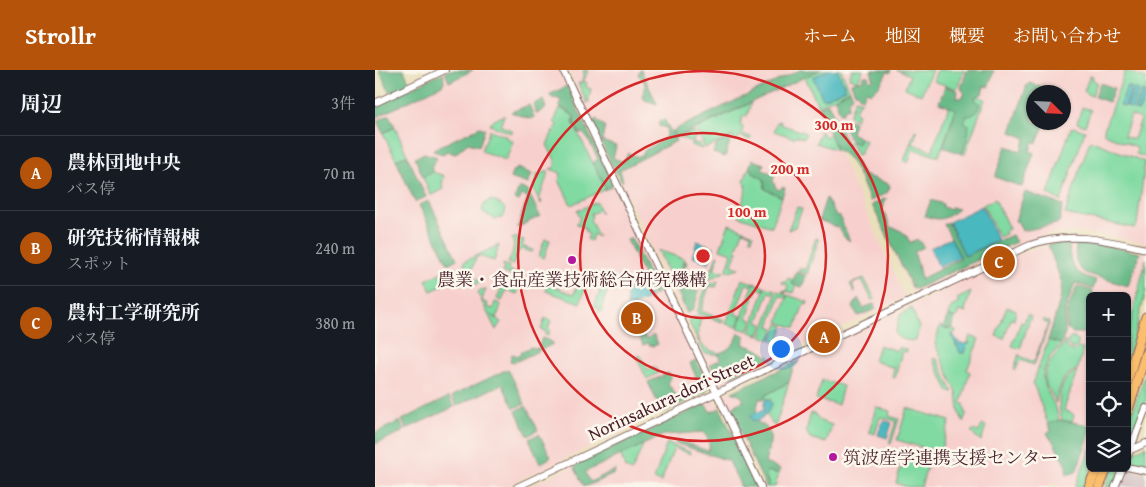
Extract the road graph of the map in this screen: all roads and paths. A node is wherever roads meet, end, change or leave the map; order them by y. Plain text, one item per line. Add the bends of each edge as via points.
1 (443, 70) edge
2 (563, 70) edge
3 (375, 103) edge
4 (1146, 248) edge
5 (1146, 317) edge
6 (1146, 353) edge
7 (1131, 368) edge
8 (716, 392) junction
9 (1131, 400) edge
10 (1146, 408) edge
11 (1146, 443) edge
12 (1131, 450) joint
13 (1131, 468) edge
14 (1146, 471) edge
15 (1095, 472) edge
16 (1105, 472) edge
17 (1121, 472) edge
18 (517, 487) edge
19 (761, 487) edge
20 (1089, 487) edge
21 (1099, 487) edge
22 (1115, 487) edge

1 - 3 street
2 - 8 street
4 - 8 street, Norinsakura-dori Street via 1078,237 1034,243
5 - 7 highway
6 - 9 highway
8 - 18 street, Norinsakura-dori Street
8 - 19 street
10 - 12 street
11 - 12 street
13 - 14 street
15 - 20 highway
16 - 21 highway
17 - 22 street

